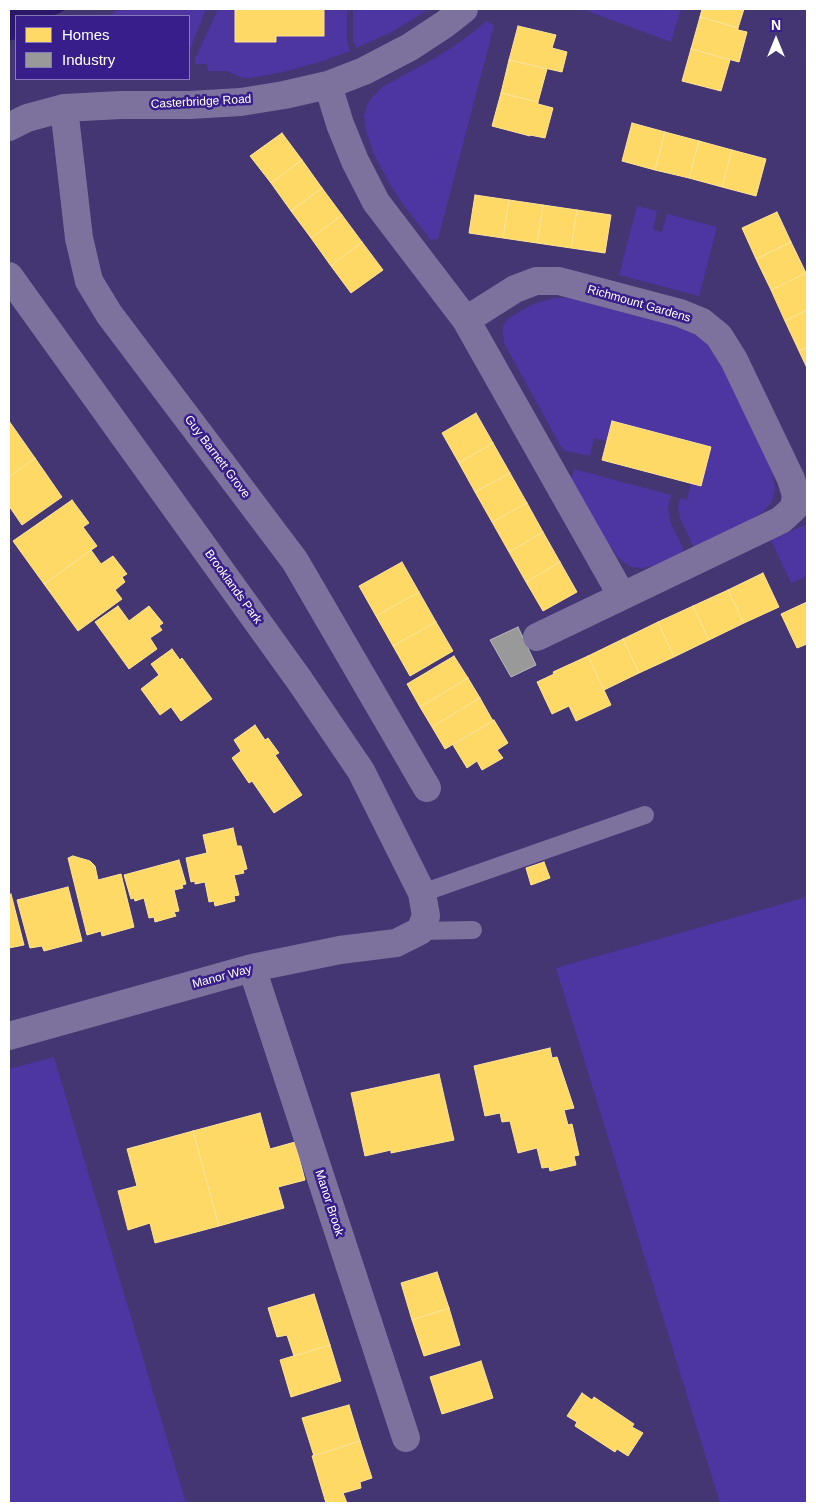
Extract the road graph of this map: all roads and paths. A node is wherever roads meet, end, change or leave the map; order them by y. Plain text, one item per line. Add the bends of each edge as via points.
1 (464, 9) edge
2 (328, 84) junction
3 (64, 108) junction
4 (9, 127) edge
5 (9, 276) edge
6 (466, 320) junction
7 (800, 510) edge
8 (622, 596) junction
9 (537, 637) dead end
10 (427, 788) dead end
11 (645, 815) dead end
12 (423, 913) junction
13 (473, 930) dead end
14 (252, 968) junction
15 (9, 1036) edge
16 (406, 1438) dead end

1 - 2 street, Casterbridge Road via 410,47 364,71
2 - 3 street, Casterbridge Road via 241,102
2 - 6 street via 355,161 376,202
3 - 4 street, Casterbridge Road via 27,118
3 - 10 street, Guy Barnett Grove via 79,238 89,281 109,314 295,561
5 - 12 street, Brooklands Park via 362,771
6 - 7 street, Richmount Gardens via 515,289 536,281 559,281 680,313 702,322 719,336 734,360 792,479
6 - 8 street
7 - 8 street, Richmount Gardens
8 - 9 street, Richmount Gardens
11 - 12 lane
12 - 13 lane
12 - 14 street, Manor Way via 396,943 340,950
14 - 15 street, Manor Way
14 - 16 street, Manor Brook

